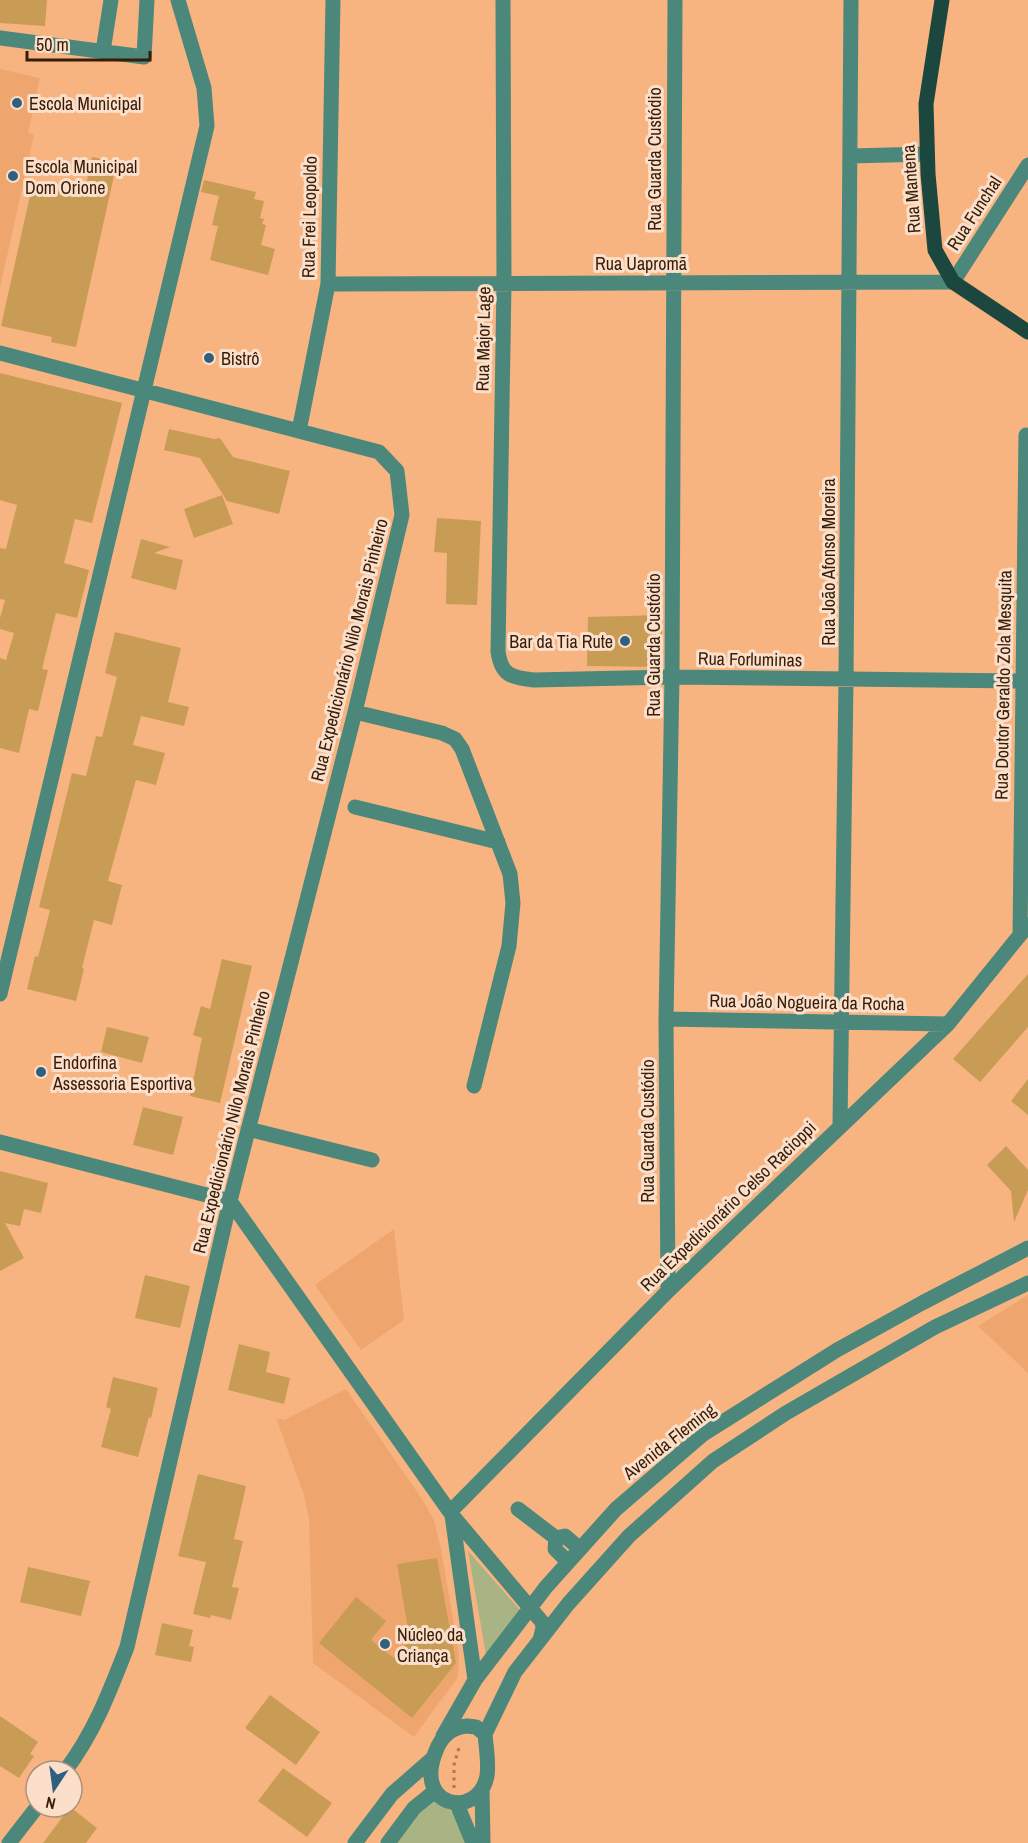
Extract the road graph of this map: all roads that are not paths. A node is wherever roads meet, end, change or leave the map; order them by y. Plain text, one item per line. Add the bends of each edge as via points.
1 (111, 0) edge
2 (147, 0) edge
3 (178, 0) edge
4 (333, 0) edge
5 (503, 0) edge
6 (675, 0) edge
7 (851, 0) edge
8 (942, 0) edge
9 (0, 38) edge
10 (103, 51) junction
11 (927, 154) junction
12 (850, 156) junction
13 (1028, 165) edge
14 (850, 282) junction
15 (953, 282) junction
16 (504, 283) junction
17 (673, 283) junction
18 (328, 284) junction
19 (1028, 332) edge
20 (0, 353) edge
21 (145, 392) junction
22 (299, 431) junction
23 (1026, 435) dead end
24 (508, 675) joint
25 (672, 677) junction
26 (846, 680) junction
27 (1025, 681) edge
28 (355, 712) junction
29 (355, 807) dead end
30 (498, 842) junction
31 (1024, 930) edge
32 (0, 994) edge
33 (666, 1019) junction
34 (841, 1023) junction
35 (948, 1024) junction
36 (474, 1086) dead end
37 (840, 1125) junction
38 (248, 1129) junction
39 (0, 1142) edge
40 (372, 1160) dead end
41 (230, 1201) junction
42 (1028, 1248) edge
43 (1028, 1283) edge
44 (668, 1291) junction
45 (922, 1303) junction
46 (935, 1327) junction
47 (518, 1509) dead end
48 (451, 1514) junction
49 (556, 1538) junction
50 (580, 1549) junction
51 (568, 1562) junction
52 (530, 1607) junction
53 (540, 1640) junction
54 (475, 1680) junction
55 (485, 1734) junction
56 (443, 1736) junction
57 (74, 1759) edge
58 (432, 1759) junction
59 (482, 1789) junction
60 (435, 1791) junction
61 (457, 1804) junction
62 (28, 1819) edge
63 (0, 1838) edge
64 (3, 1843) edge
65 (9, 1843) edge
66 (355, 1843) edge
67 (387, 1843) edge
68 (472, 1843) edge
69 (483, 1843) edge

1 - 10 street
2 - 10 street via 144,57
3 - 21 street via 204,88 207,126
4 - 18 street, Rua Frei Leopoldo
5 - 16 street, Rua Major Lage
6 - 17 street, Rua Guarda Custódio
7 - 12 street, Rua João Afonso Moreira
8 - 11 main road, Rua Mantena via 926,104
9 - 10 street
11 - 12 street
11 - 15 main road, Rua Mantena via 935,250
12 - 14 street, Rua João Afonso Moreira
13 - 15 street, Rua Funchal
14 - 15 street, Rua Uapromã
14 - 17 street, Rua Uapromã
14 - 26 street, Rua João Afonso Moreira
15 - 19 main road, Rua Mantena
16 - 17 street, Rua Uapromã
16 - 18 street, Rua Uapromã
16 - 24 street, Rua Major Lage via 498,651 500,665
17 - 25 street, Rua Guarda Custódio
18 - 22 street, Rua Frei Leopoldo
20 - 21 street
21 - 22 street
21 - 32 street
22 - 28 street, Rua Expedicionário Nilo Morais Pinheiro via 379,452 398,471 402,515
23 - 27 street, Rua Doutor Geraldo Zola Mesquita
24 - 25 street, Rua Forluminas via 534,680
25 - 26 street, Rua Forluminas
25 - 33 street, Rua Guarda Custódio
26 - 27 street, Rua Forluminas
26 - 34 street, Rua João Afonso Moreira
27 - 31 street, Rua Doutor Geraldo Zola Mesquita
28 - 30 street via 455,739
28 - 38 street, Rua Expedicionário Nilo Morais Pinheiro
29 - 30 street
30 - 36 street via 510,874 513,903 509,946
31 - 35 street, Rua Expedicionário Celso Racioppi
33 - 34 street, Rua João Nogueira da Rocha
33 - 44 street, Rua Guarda Custódio
34 - 35 street, Rua João Nogueira da Rocha
34 - 37 street, Rua João Afonso Moreira
35 - 37 street, Rua Expedicionário Celso Racioppi
37 - 44 street, Rua Expedicionário Celso Racioppi
38 - 40 street
38 - 41 street, Rua Expedicionário Nilo Morais Pinheiro
39 - 41 street
41 - 48 street
41 - 57 street, Rua Expedicionário Nilo Morais Pinheiro via 127,1647 107,1700
42 - 45 street, Avenida Fleming
43 - 46 street
44 - 48 street, Rua Expedicionário Celso Racioppi
45 - 46 street
45 - 50 street, Avenida Fleming via 837,1350 702,1435 616,1509
46 - 53 street via 786,1413 713,1461 629,1536
47 - 49 street
48 - 52 street
48 - 54 street
49 - 50 street via 565,1536
49 - 51 street via 555,1549
50 - 51 street, Avenida Fleming
51 - 52 street, Avenida Fleming
52 - 53 street via 542,1622
52 - 54 street, Avenida Fleming
53 - 55 street via 515,1672
54 - 56 street, Avenida Fleming
55 - 56 street via 466,1726
55 - 59 street via 488,1759
56 - 58 street, Avenida Fleming
58 - 60 street via 429,1775
58 - 66 street via 392,1794
59 - 61 street via 470,1800
59 - 69 street
60 - 61 street
60 - 67 street via 414,1808
61 - 68 street
62 - 65 street
63 - 64 street

